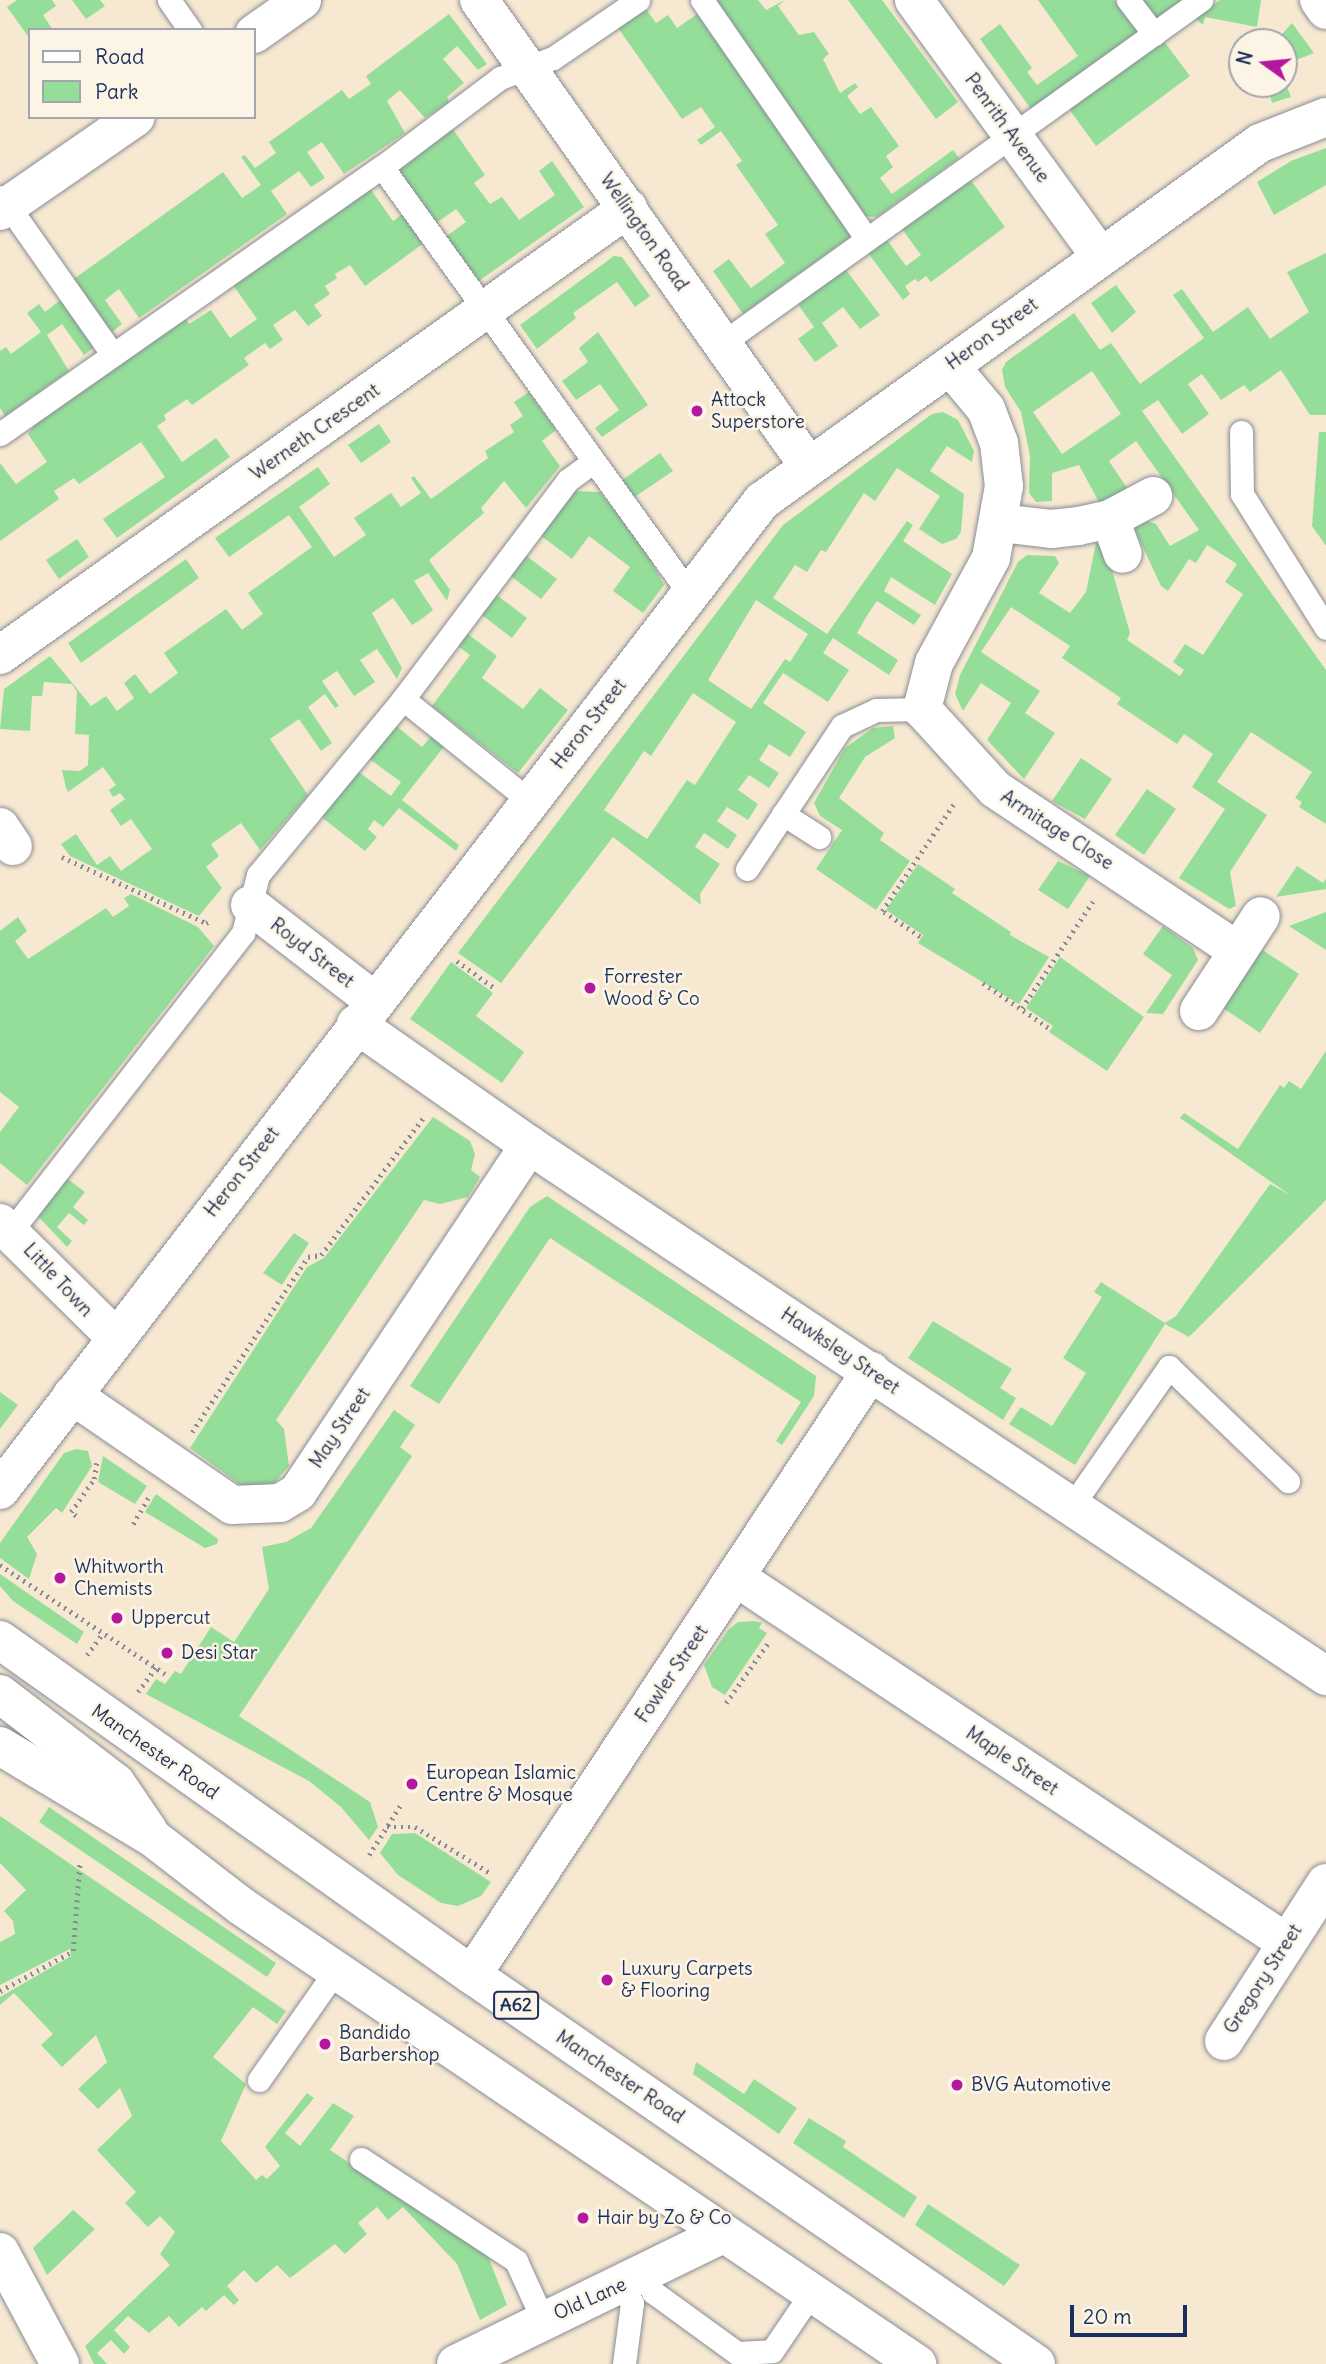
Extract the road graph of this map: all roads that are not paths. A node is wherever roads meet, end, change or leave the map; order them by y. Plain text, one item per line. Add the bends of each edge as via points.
1 (169, 0) edge
2 (302, 0) edge
3 (479, 0) edge
4 (638, 0) edge
5 (702, 0) edge
6 (914, 0) edge
7 (1128, 0) edge
8 (1201, 0) edge
9 (1319, 0) edge
10 (1326, 10) edge
11 (189, 28) edge
12 (256, 33) edge
13 (1154, 34) junction
14 (527, 68) junction
15 (1326, 117) edge
16 (133, 119) edge
17 (1012, 135) junction
18 (382, 167) junction
19 (3, 204) edge
20 (628, 208) junction
21 (867, 239) junction
22 (1099, 255) junction
23 (485, 312) junction
24 (721, 344) junction
25 (113, 355) junction
26 (950, 366) junction
27 (1241, 432) dead end
28 (0, 434) edge
29 (593, 462) junction
30 (808, 465) junction
31 (1153, 495) dead end
32 (1000, 523) junction
33 (690, 593) junction
34 (1326, 628) edge
35 (0, 654) edge
36 (403, 699) junction
37 (922, 709) junction
38 (530, 801) junction
39 (783, 814) junction
40 (819, 837) dead end
41 (747, 869) dead end
42 (250, 905) junction
43 (1261, 916) dead end
44 (1238, 951) junction
45 (1199, 1011) dead end
46 (365, 1012) junction
47 (530, 1145) junction
48 (5, 1227) edge
49 (115, 1337) junction
50 (871, 1371) junction
51 (72, 1395) junction
52 (1289, 1481) dead end
53 (0, 1490) edge
54 (1072, 1507) junction
55 (737, 1578) junction
56 (0, 1640) edge
57 (1326, 1676) edge
58 (0, 1694) edge
59 (0, 1746) edge
60 (153, 1838) junction
61 (1326, 1883) edge
62 (1287, 1942) junction
63 (336, 1970) junction
64 (471, 1975) junction
65 (1224, 2040) dead end
66 (258, 2080) dead end
67 (360, 2158) dead end
68 (723, 2234) junction
69 (0, 2252) edge
70 (633, 2280) junction
71 (812, 2292) junction
72 (543, 2320) junction
73 (770, 2358) edge
74 (60, 2364) edge
75 (456, 2364) edge
76 (624, 2364) edge
77 (917, 2364) edge
78 (1036, 2364) edge

1 - 11 lane
2 - 12 main road
3 - 14 main road, Wellington Road
4 - 14 lane via 553,58
5 - 21 lane
6 - 17 main road, Penrith Avenue
7 - 13 lane
8 - 13 lane
9 - 10 main road
13 - 17 lane
14 - 18 lane via 500,78
14 - 20 main road, Wellington Road
15 - 22 main road, Heron Street via 1260,144
16 - 19 main road
17 - 21 lane
17 - 22 main road, Penrith Avenue
18 - 23 lane
18 - 25 lane
19 - 25 lane
20 - 23 main road, Werneth Crescent
20 - 24 main road, Wellington Road
21 - 24 lane
22 - 26 main road, Heron Street
23 - 29 lane
23 - 35 main road, Werneth Crescent
24 - 30 main road, Wellington Road
25 - 28 lane
26 - 30 main road, Heron Street
26 - 32 main road via 986,409 999,443 1004,486
27 - 34 lane via 1242,494
29 - 33 lane
29 - 36 lane via 568,480
30 - 33 main road, Heron Street via 762,501
31 - 32 main road via 1117,537
32 - 37 main road via 991,558 934,663
33 - 38 main road, Heron Street
36 - 38 lane
36 - 42 lane via 258,875
37 - 39 lane via 877,710 842,726
37 - 44 main road, Armitage Close via 995,789
38 - 46 main road, Heron Street
39 - 40 lane
39 - 41 lane
42 - 46 main road, Royd Street
42 - 48 lane via 243,933
43 - 44 main road
44 - 45 main road
46 - 47 main road, Hawksley Street
46 - 49 main road, Heron Street
47 - 50 main road, Hawksley Street
47 - 51 main road, May Street via 298,1492 261,1507 232,1505 162,1474
48 - 49 main road, Little Town
49 - 51 main road, Heron Street
50 - 54 main road, Hawksley Street
50 - 55 main road, Fowler Street
51 - 53 main road, Heron Street
52 - 54 lane via 1169,1367
54 - 57 main road, Hawksley Street
55 - 62 main road, Maple Street
55 - 64 main road, Fowler Street
56 - 64 main road, Manchester Road / A62
58 - 60 main road via 116,1783
59 - 60 main road
60 - 63 main road via 241,1906
61 - 62 main road, Gregory Street
62 - 65 main road, Gregory Street
63 - 66 lane
63 - 68 main road
64 - 78 main road, Manchester Road / A62
67 - 72 lane via 516,2261
68 - 70 main road, Old Lane
68 - 71 main road
69 - 74 main road
70 - 72 main road, Old Lane
70 - 73 lane via 737,2353
70 - 76 lane
71 - 73 lane
71 - 77 main road
72 - 75 main road, Old Lane

